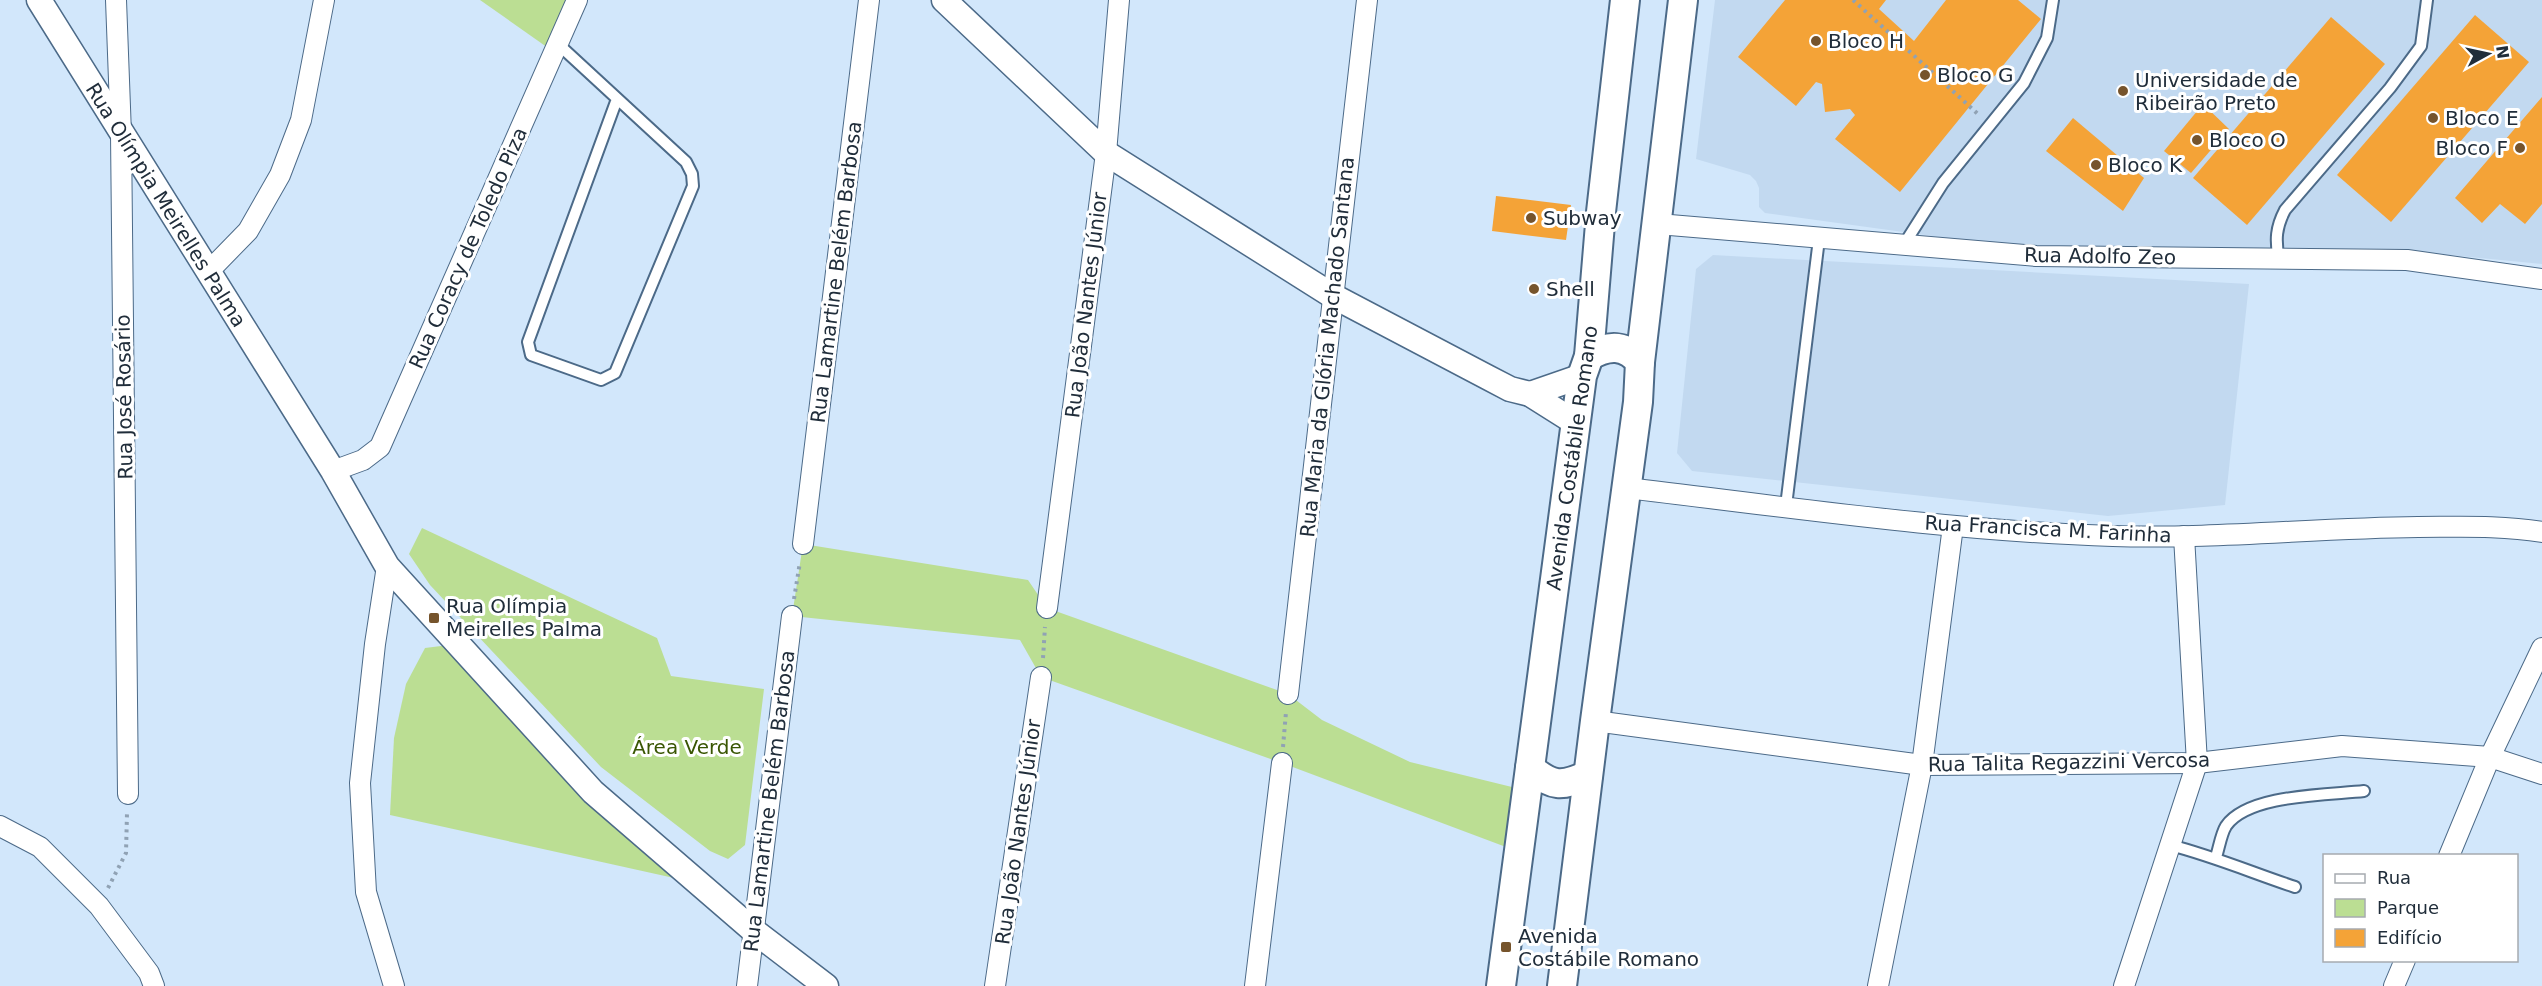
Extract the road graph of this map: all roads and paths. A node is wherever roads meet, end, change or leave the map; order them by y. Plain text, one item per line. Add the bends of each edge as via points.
1 (39, 0) edge
2 (116, 0) edge
3 (324, 0) edge
4 (577, 0) edge
5 (869, 0) edge
6 (944, 0) edge
7 (1119, 0) edge
8 (1367, 0) edge
9 (1625, 0) edge
10 (1683, 0) edge
11 (1854, 0) edge
12 (2053, 0) edge
13 (2427, 0) edge
14 (558, 44) junction
15 (617, 99) junction
16 (1991, 125) junction
17 (121, 134) junction
18 (1106, 153) junction
19 (1658, 224) junction
20 (1819, 239) junction
21 (1903, 246) junction
22 (2279, 259) junction
23 (208, 272) junction
24 (2542, 279) edge
25 (1334, 296) junction
26 (1640, 362) junction
27 (1585, 366) junction
28 (1530, 394) junction
29 (1576, 423) junction
30 (333, 471) junction
31 (1627, 488) junction
32 (1786, 506) junction
33 (1953, 526) junction
34 (2542, 532) edge
35 (2184, 536) junction
36 (803, 544) joint
37 (387, 566) junction
38 (1047, 608) joint
39 (792, 616) joint
40 (2542, 648) edge
41 (1041, 677) joint
42 (1288, 694) joint
43 (1595, 721) junction
44 (2490, 757) junction
45 (1282, 763) joint
46 (2197, 763) junction
47 (1922, 765) junction
48 (1530, 768) junction
49 (2542, 774) edge
50 (1588, 775) junction
51 (2364, 791) dead end
52 (128, 794) joint
53 (0, 826) edge
54 (2170, 844) junction
55 (2449, 854) edge
56 (2216, 857) junction
57 (2295, 886) dead end
58 (99, 906) junction
59 (754, 931) junction
60 (2404, 962) edge
61 (154, 986) edge
62 (394, 986) edge
63 (747, 986) edge
64 (826, 986) edge
65 (996, 986) edge
66 (1255, 986) edge
67 (1501, 986) edge
68 (1562, 986) edge
69 (1878, 986) edge
70 (2124, 986) edge
71 (2394, 986) edge

1 - 17 street, Rua Olímpia Meirelles Palma
2 - 17 street, Rua José Rosário
3 - 23 street via 301,120 280,175 248,231
4 - 14 street, Rua Coracy de Toledo Piza
5 - 36 street, Rua Lamartine Belém Barbosa
6 - 18 street
7 - 18 street, Rua João Nantes Júnior
8 - 25 street, Rua Maria da Glória Machado Santana
9 - 27 main road, Avenida Costábile Romano
10 - 19 main road
11 - 16 path
12 - 16 lane via 2047,39 2024,83
13 - 22 lane via 2421,46 2285,210 2276,235
14 - 15 lane
14 - 30 street, Rua Coracy de Toledo Piza via 380,447 363,460
15 - 15 lane via 686,162 693,186 615,374 601,381 531,355 528,342
16 - 21 lane via 1943,183
17 - 23 street, Rua Olímpia Meirelles Palma
17 - 52 street, Rua José Rosário
18 - 25 street
18 - 38 street, Rua João Nantes Júnior
19 - 20 street, Rua Adolfo Zeo
19 - 26 main road
20 - 21 street, Rua Adolfo Zeo
20 - 32 lane
21 - 22 street, Rua Adolfo Zeo via 2036,256
22 - 24 street, Rua Adolfo Zeo via 2407,260
23 - 30 street, Rua Olímpia Meirelles Palma
25 - 28 street via 1510,389
25 - 42 street, Rua Maria da Glória Machado Santana
26 - 27 main road via 1628,350 1613,347 1600,350
26 - 31 main road
27 - 28 street
27 - 29 main road, Avenida Costábile Romano
28 - 29 street
29 - 48 main road, Avenida Costábile Romano
30 - 37 street, Rua Olímpia Meirelles Palma
31 - 32 street, Rua Francisca M. Farinha
31 - 43 main road
32 - 33 street, Rua Francisca M. Farinha
33 - 35 street, Rua Francisca M. Farinha via 2113,536
33 - 47 street
34 - 35 street, Rua Francisca M. Farinha via 2464,527
35 - 46 street
36 - 39 path
37 - 59 street, Rua Olímpia Meirelles Palma via 593,792
37 - 62 street via 360,783 366,892
38 - 41 path
39 - 59 street, Rua Lamartine Belém Barbosa
40 - 44 street
41 - 65 street, Rua João Nantes Júnior
42 - 45 path
43 - 47 street, Rua Talita Regazzini Vercosa
43 - 50 main road
44 - 46 street, Rua Talita Regazzini Vercosa via 2342,746
44 - 49 street, Rua Talita Regazzini Vercosa
44 - 55 street
45 - 66 street
46 - 47 street, Rua Talita Regazzini Vercosa
46 - 54 street
47 - 69 street
48 - 50 main road via 1552,783 1568,783
48 - 67 main road, Avenida Costábile Romano
50 - 68 main road
51 - 56 lane via 2273,800 2249,807 2226,826
52 - 58 path via 126,853
53 - 58 street via 40,847
54 - 56 lane
54 - 70 street
56 - 57 lane
58 - 61 street via 149,973
59 - 63 street, Rua Lamartine Belém Barbosa
59 - 64 street, Rua Olímpia Meirelles Palma
60 - 71 street

